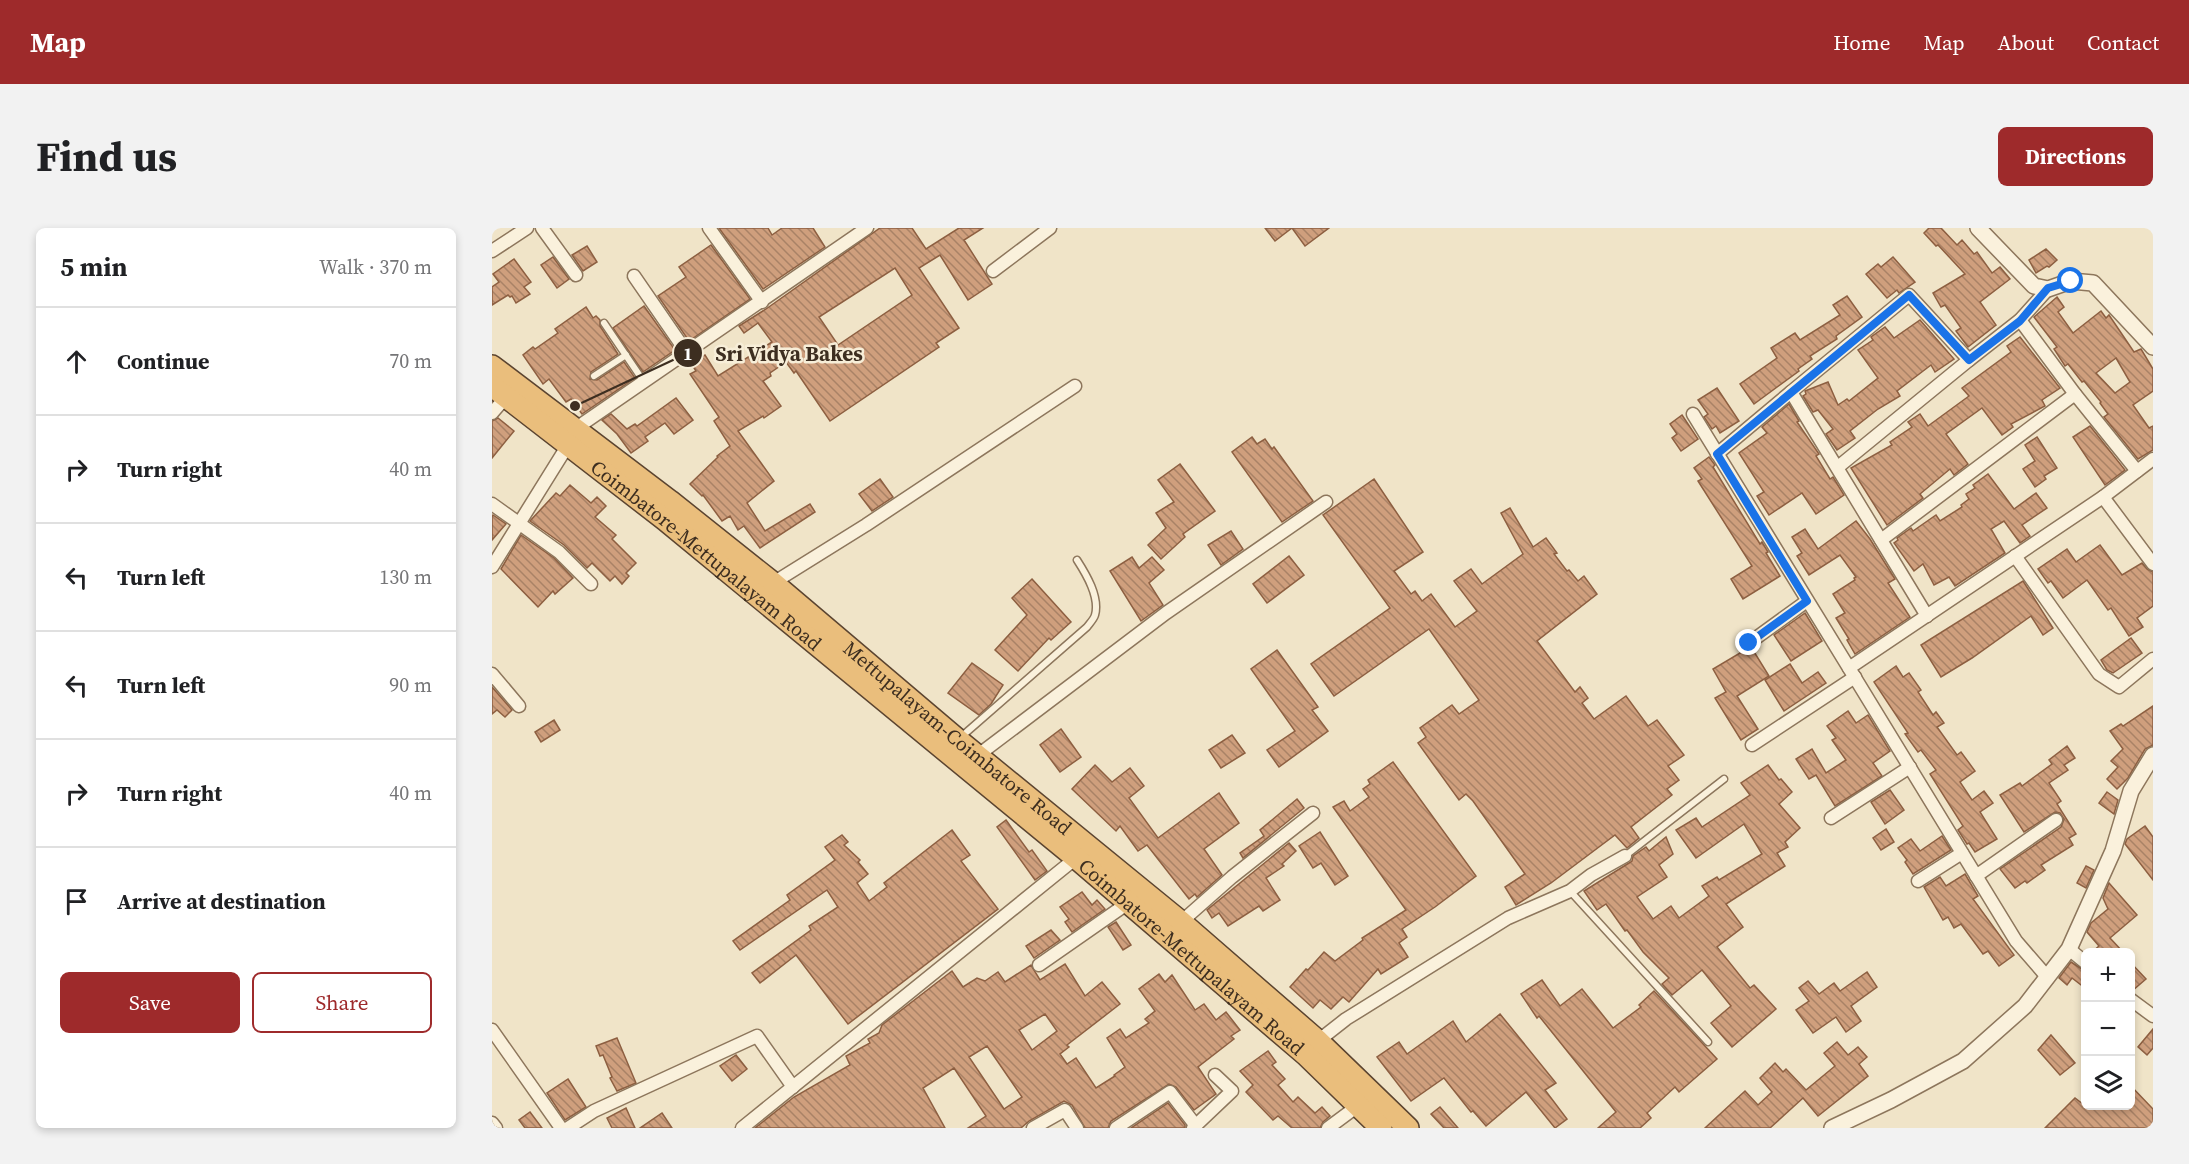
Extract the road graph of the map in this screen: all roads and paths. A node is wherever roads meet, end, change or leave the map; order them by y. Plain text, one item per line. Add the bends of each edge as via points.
1 (527, 228) edge
2 (542, 228) edge
3 (709, 228) edge
4 (867, 228) edge
5 (1050, 228) edge
6 (1983, 229) edge
7 (492, 252) edge
8 (993, 271) dead end
9 (576, 275) dead end
10 (634, 276) dead end
11 (2048, 288) junction
12 (762, 302) junction
13 (2020, 321) junction
14 (604, 323) dead end
15 (2153, 347) edge
16 (687, 353) junction
17 (626, 355) junction
18 (1969, 360) junction
19 (492, 366) edge
20 (594, 376) dead end
21 (645, 383) junction
22 (1075, 386) dead end
23 (1791, 392) junction
24 (2075, 394) junction
25 (497, 399) edge
26 (1693, 414) dead end
27 (572, 437) junction
28 (1717, 454) junction
29 (2153, 459) edge
30 (1838, 467) junction
31 (2138, 471) junction
32 (2103, 497) junction
33 (1326, 502) dead end
34 (492, 504) edge
35 (519, 523) junction
36 (1881, 540) junction
37 (2015, 556) junction
38 (1077, 560) dead end
39 (2153, 564) edge
40 (492, 567) edge
41 (773, 583) junction
42 (591, 584) dead end
43 (1807, 601) junction
44 (1927, 616) junction
45 (1749, 643) dead end
46 (2153, 659) edge
47 (855, 663) junction
48 (1852, 673) junction
49 (492, 674) edge
50 (519, 706) dead end
51 (914, 713) junction
52 (958, 740) junction
53 (1752, 745) dead end
54 (2153, 755) edge
55 (971, 761) junction
56 (1910, 767) junction
57 (1724, 779) dead end
58 (1313, 813) dead end
59 (1831, 818) dead end
60 (2056, 820) dead end
61 (1962, 853) junction
62 (1625, 856) joint
63 (1076, 858) junction
64 (1976, 876) junction
65 (1918, 881) dead end
66 (1569, 891) junction
67 (1128, 903) junction
68 (1181, 922) junction
69 (2069, 949) junction
70 (2081, 960) edge
71 (1039, 965) dead end
72 (2048, 978) junction
73 (2134, 1002) edge
74 (2153, 1016) edge
75 (492, 1030) edge
76 (1708, 1042) dead end
77 (1312, 1048) junction
78 (1215, 1075) dead end
79 (793, 1087) junction
80 (1359, 1106) junction
81 (492, 1123) edge
82 (1194, 1127) edge
83 (496, 1128) edge
84 (561, 1128) edge
85 (568, 1128) edge
86 (742, 1128) edge
87 (1033, 1128) edge
88 (1077, 1128) edge
89 (1116, 1128) edge
90 (1328, 1128) edge
91 (1382, 1128) edge
92 (1408, 1128) edge
93 (1832, 1128) edge

1 - 7 street
2 - 9 street
3 - 12 street
4 - 12 street
5 - 8 street
6 - 11 street via 2026,279 2034,286
10 - 16 street
11 - 13 street
11 - 15 street via 2071,281 2093,283
12 - 16 street
13 - 18 street
13 - 24 street
14 - 17 lane
16 - 21 street
17 - 20 lane
17 - 21 lane
18 - 23 street via 1909,295
18 - 30 street
19 - 27 highway, Mettupalayam-Coimbatore Road
21 - 27 street
22 - 41 street
23 - 28 street
23 - 30 street
24 - 31 street
24 - 36 street
25 - 27 highway, Coimbatore-Mettupalayam Road
26 - 28 street
27 - 35 street
27 - 41 highway, Mettupalayam-Coimbatore Road via 670,501
27 - 47 highway, Coimbatore-Mettupalayam Road via 664,519
28 - 43 street
29 - 31 street
30 - 36 street
31 - 32 street
32 - 37 street
32 - 39 street
33 - 55 street via 1166,613
34 - 35 street
35 - 40 street
35 - 42 street via 559,552
36 - 44 street
37 - 44 street
37 - 46 street via 2099,674 2119,687
38 - 52 lane via 1089,579 1095,602 1095,614 1087,627
41 - 47 highway, Mettupalayam-Coimbatore Road
43 - 45 street
43 - 48 street
44 - 48 street
47 - 51 highway, Mettupalayam-Coimbatore Road
48 - 53 street
48 - 56 street
49 - 50 street
51 - 52 highway, Mettupalayam-Coimbatore Road
51 - 55 highway, Coimbatore-Mettupalayam Road
52 - 55 highway, Mettupalayam-Coimbatore Road
54 - 69 street via 2132,791 2113,851
55 - 63 highway, Coimbatore-Mettupalayam Road
55 - 68 highway, Mettupalayam-Coimbatore Road
56 - 59 street
56 - 61 street
57 - 62 lane
58 - 68 street
60 - 64 street
61 - 64 street
61 - 65 street
62 - 66 street
63 - 67 highway, Coimbatore-Mettupalayam Road
63 - 79 street
64 - 72 street via 2016,941
66 - 76 lane
66 - 77 street via 1508,918 1346,1019
67 - 71 street
67 - 77 highway, Coimbatore-Mettupalayam Road
68 - 77 highway, Mettupalayam-Coimbatore Road
69 - 70 street
69 - 72 street
72 - 93 street via 2025,1006 1963,1061
73 - 74 street
75 - 84 street
77 - 80 highway, Coimbatore-Mettupalayam Road
77 - 92 highway, Mettupalayam-Coimbatore Road
78 - 82 street via 1232,1091
79 - 85 street via 757,1036 594,1111
79 - 86 street
80 - 90 street
80 - 91 highway, Coimbatore-Mettupalayam Road
81 - 83 street
82 - 89 street via 1170,1092
87 - 88 street via 1065,1110

